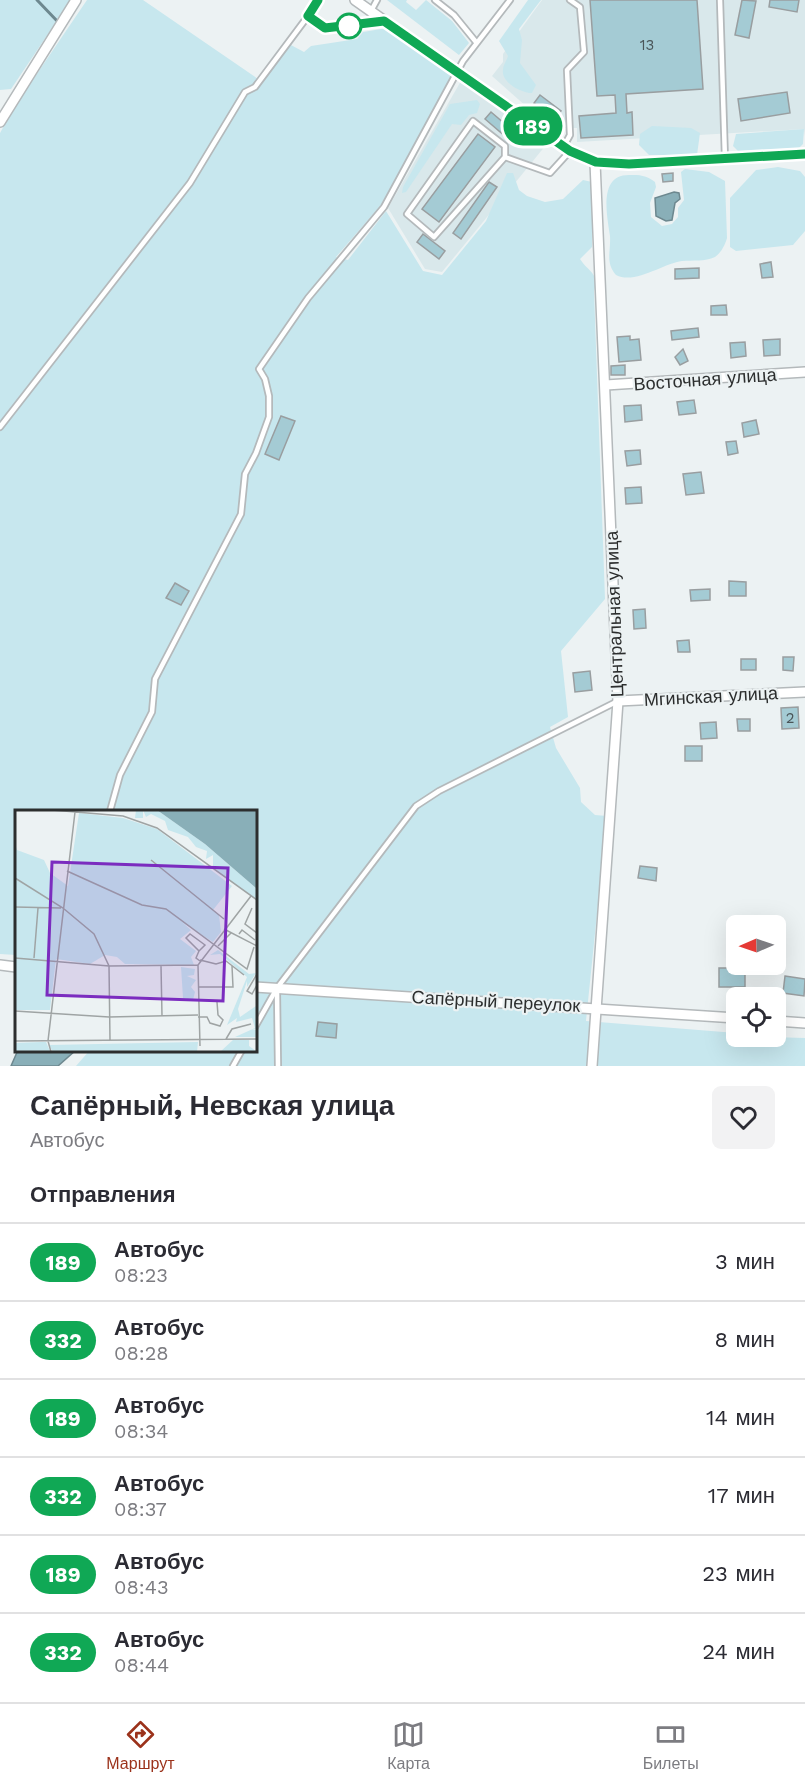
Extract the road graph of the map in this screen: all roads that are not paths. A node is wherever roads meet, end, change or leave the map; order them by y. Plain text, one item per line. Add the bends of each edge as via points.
1 (76, 0) edge
2 (318, 0) edge
3 (356, 0) edge
4 (377, 0) edge
5 (435, 0) edge
6 (510, 0) edge
7 (570, 0) edge
8 (720, 0) edge
9 (371, 12) junction
10 (308, 16) junction
11 (384, 21) junction
12 (476, 42) junction
13 (459, 72) junction
14 (0, 122) edge
15 (567, 149) junction
16 (805, 154) edge
17 (505, 157) junction
18 (725, 159) junction
19 (596, 162) junction
20 (805, 372) edge
21 (606, 386) junction
22 (0, 426) edge
23 (805, 692) edge
24 (618, 701) junction
25 (110, 810) edge
26 (0, 965) edge
27 (15, 967) edge
28 (256, 987) edge
29 (277, 988) junction
30 (596, 1007) junction
31 (726, 1017) edge
32 (786, 1022) edge
33 (805, 1023) edge
34 (256, 1025) edge
35 (241, 1051) edge
36 (232, 1066) edge
37 (278, 1066) edge
38 (592, 1066) edge

1 - 14 street
2 - 10 lane
3 - 9 street
4 - 9 lane
5 - 12 lane via 454,15
6 - 12 lane
7 - 15 lane via 580,7 584,52 567,70
8 - 18 lane
9 - 11 street
10 - 11 lane via 325,28
10 - 22 lane via 255,87 245,92 190,183
11 - 13 street
12 - 13 lane
13 - 15 street
13 - 25 lane via 384,207 308,297 259,369 269,396 269,417 245,474 241,514 155,679 152,712 120,775
15 - 17 lane via 550,173
15 - 19 street
16 - 18 street
17 - 17 lane via 434,237 407,214 473,121 504,146
18 - 19 street
19 - 21 street, Центральная улица
20 - 21 street, Восточная улица
21 - 24 street, Центральная улица
23 - 24 street, Мгинская улица
24 - 29 lane via 416,806
24 - 30 street, Центральная улица
26 - 27 street
28 - 29 street, Сапёрный переулок
29 - 30 street, Сапёрный переулок
29 - 34 lane
29 - 37 lane
30 - 31 street, Сапёрный переулок
30 - 38 street, Центральная улица
32 - 33 street
35 - 36 lane

